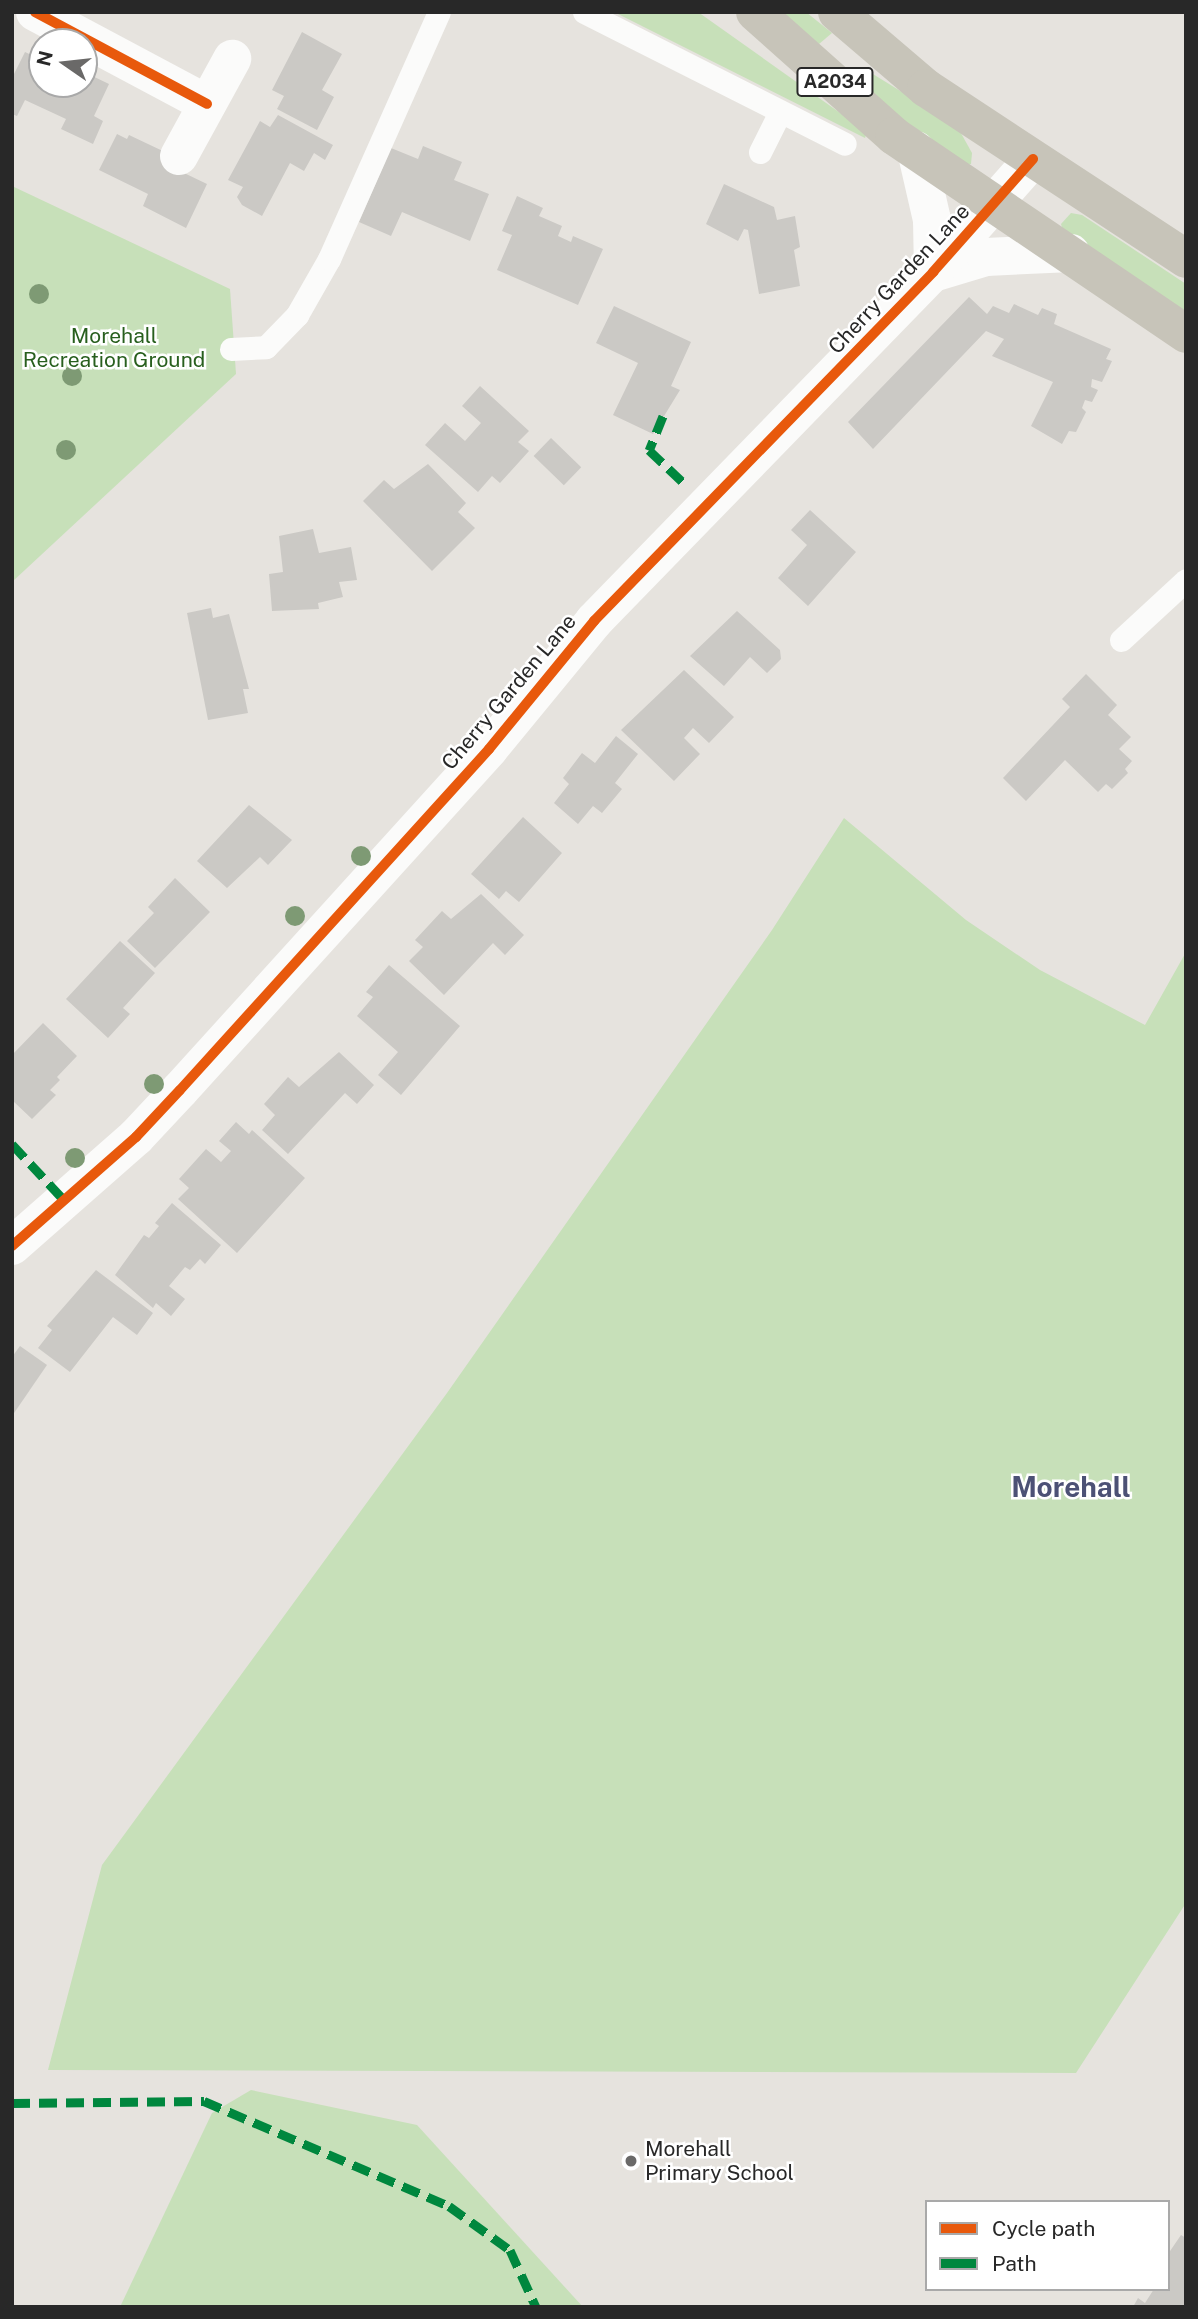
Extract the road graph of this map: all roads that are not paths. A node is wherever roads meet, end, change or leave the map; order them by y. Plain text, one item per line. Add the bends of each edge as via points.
1 (34, 12) edge
2 (439, 12) edge
3 (584, 12) edge
4 (755, 12) edge
5 (837, 12) edge
6 (232, 58) dead end
7 (207, 104) junction
8 (780, 112) junction
9 (845, 144) dead end
10 (916, 150) junction
11 (760, 152) dead end
12 (179, 156) dead end
13 (1033, 159) junction
14 (999, 203) junction
15 (1071, 253) junction
16 (1186, 258) edge
17 (933, 272) junction
18 (1186, 334) edge
19 (231, 349) dead end
20 (1186, 580) edge
21 (1121, 640) dead end
22 (12, 1245) edge

1 - 7 street
2 - 19 lane via 329,259 297,315 266,347
3 - 8 lane
4 - 10 main road, A2034 via 894,136
5 - 13 main road, A2034 via 926,88
6 - 7 street
7 - 12 street
8 - 9 lane
8 - 11 lane
10 - 14 main road, A2034
10 - 17 street, Cherry Garden Lane via 932,219
13 - 14 street, Cherry Garden Lane
13 - 16 main road, A2034
14 - 15 main road, A2034
14 - 17 street, Cherry Garden Lane
15 - 17 street, Cherry Garden Lane via 986,257
15 - 18 main road, A2034
17 - 22 street, Cherry Garden Lane via 594,621 489,749 136,1137
20 - 21 lane

